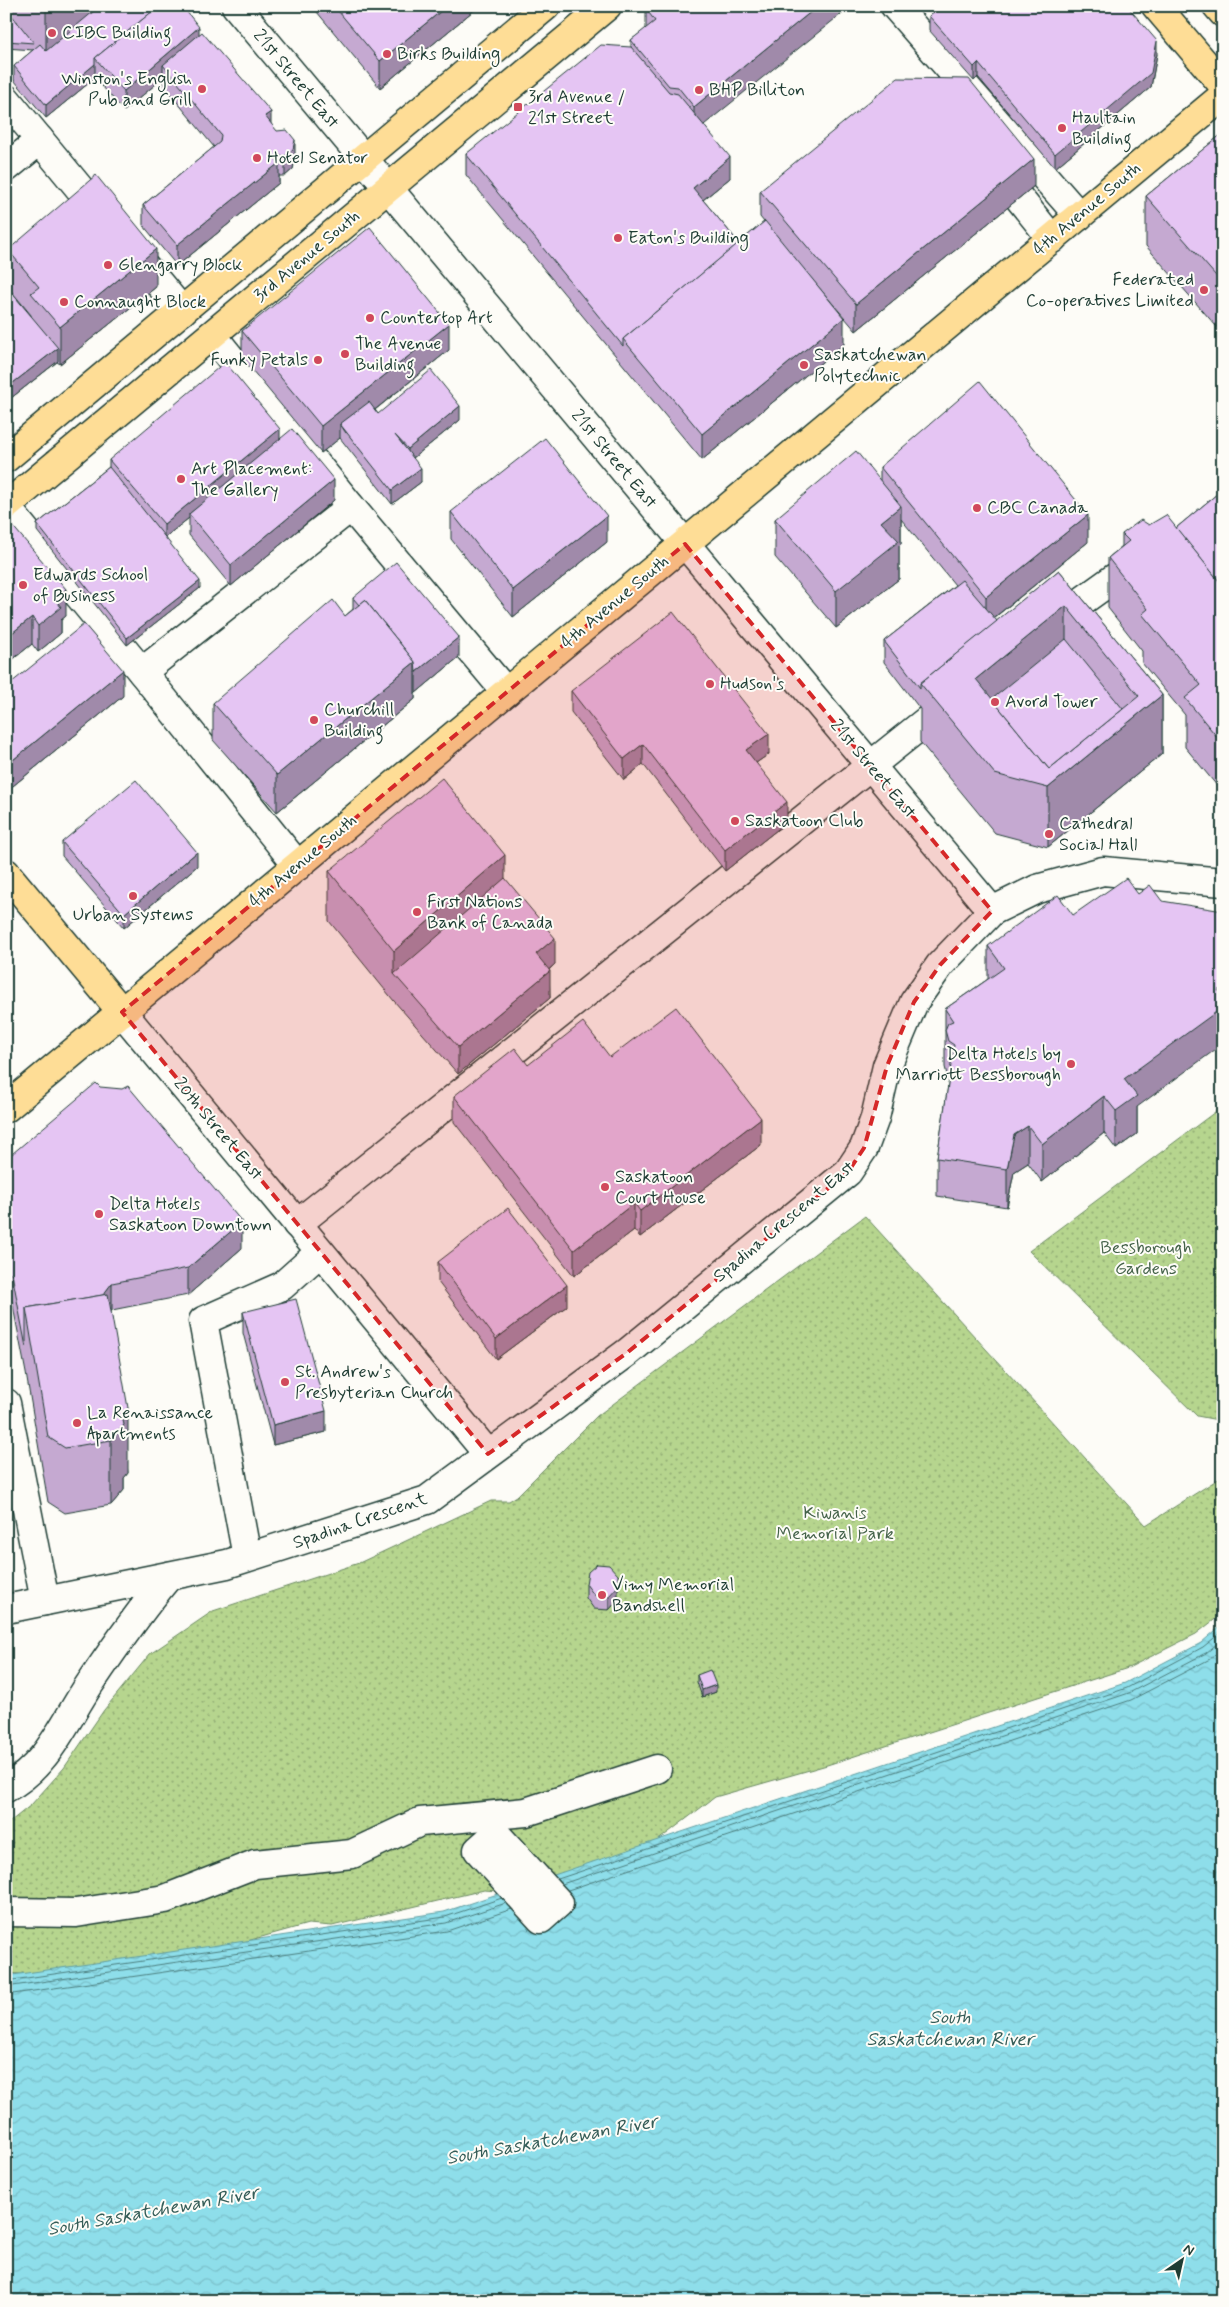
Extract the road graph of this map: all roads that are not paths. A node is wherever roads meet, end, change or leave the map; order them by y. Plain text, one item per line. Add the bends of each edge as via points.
1 (236, 6) edge
2 (546, 6) edge
3 (607, 6) edge
4 (895, 6) edge
5 (1156, 6) edge
6 (1217, 6) edge
7 (1223, 13) edge
8 (1223, 85) edge
9 (1223, 96) edge
10 (6, 98) edge
11 (40, 140) junction
12 (364, 159) junction
13 (6, 168) edge
14 (389, 188) junction
15 (1019, 198) edge
16 (1079, 216) junction
17 (1052, 239) junction
18 (182, 311) junction
19 (212, 335) junction
20 (6, 458) edge
21 (6, 507) edge
22 (351, 507) junction
23 (685, 544) junction
24 (1160, 545) edge
25 (1032, 639) edge
26 (142, 672) junction
27 (971, 686) edge
28 (506, 692) junction
29 (871, 765) junction
30 (298, 866) junction
31 (6, 873) edge
32 (1223, 882) edge
33 (992, 911) junction
34 (122, 1012) junction
35 (6, 1108) edge
36 (297, 1224) junction
37 (320, 1253) junction
38 (628, 1352) joint
39 (6, 1403) edge
40 (488, 1454) junction
41 (247, 1558) junction
42 (169, 1576) junction
43 (45, 1601) junction
44 (6, 1609) edge
45 (657, 1769) dead end
46 (6, 1788) edge
47 (462, 1819) junction
48 (6, 1912) edge
49 (548, 1913) dead end

1 - 12 street, 21st Street East
2 - 12 main road
3 - 14 main road, 3rd Avenue South
4 - 16 street
5 - 8 main road
6 - 7 main road
9 - 16 main road, 4th Avenue South
10 - 11 street
11 - 13 street
11 - 18 street
12 - 14 street, 21st Street East
12 - 18 main road
14 - 19 main road, 3rd Avenue South
14 - 23 street, 21st Street East
15 - 17 street
16 - 17 main road, 4th Avenue South
17 - 23 main road, 4th Avenue South
18 - 20 main road
19 - 21 main road, 3rd Avenue South
19 - 22 street
21 - 26 street
22 - 26 street
22 - 28 street
23 - 28 main road, 4th Avenue South
23 - 29 street, 21st Street East
24 - 25 street
26 - 30 street
27 - 29 street
28 - 30 main road, 4th Avenue South
29 - 33 street, 21st Street East
29 - 36 street
30 - 34 main road, 4th Avenue South
31 - 34 main road, 20th Street East
32 - 33 street, Spadina Crescent East via 1103,871 1037,889
33 - 38 street, Spadina Crescent East via 940,965 914,1002 887,1066 864,1148 848,1172
34 - 35 main road, 4th Avenue South
34 - 36 street, 20th Street East
36 - 37 street, 20th Street East
37 - 40 street, 20th Street East
37 - 41 street via 282,1286 203,1321
38 - 40 street, Spadina Crescent
39 - 43 street
40 - 41 street, Spadina Crescent via 427,1500
41 - 42 street, Spadina Crescent
42 - 43 street, Spadina Crescent
42 - 46 street via 146,1603 89,1686 53,1745 19,1781
43 - 44 street, Spadina Crescent
45 - 47 street via 526,1812
47 - 48 street via 420,1822 352,1854 255,1864 165,1899 76,1913
47 - 49 street via 486,1843 496,1834 559,1903

